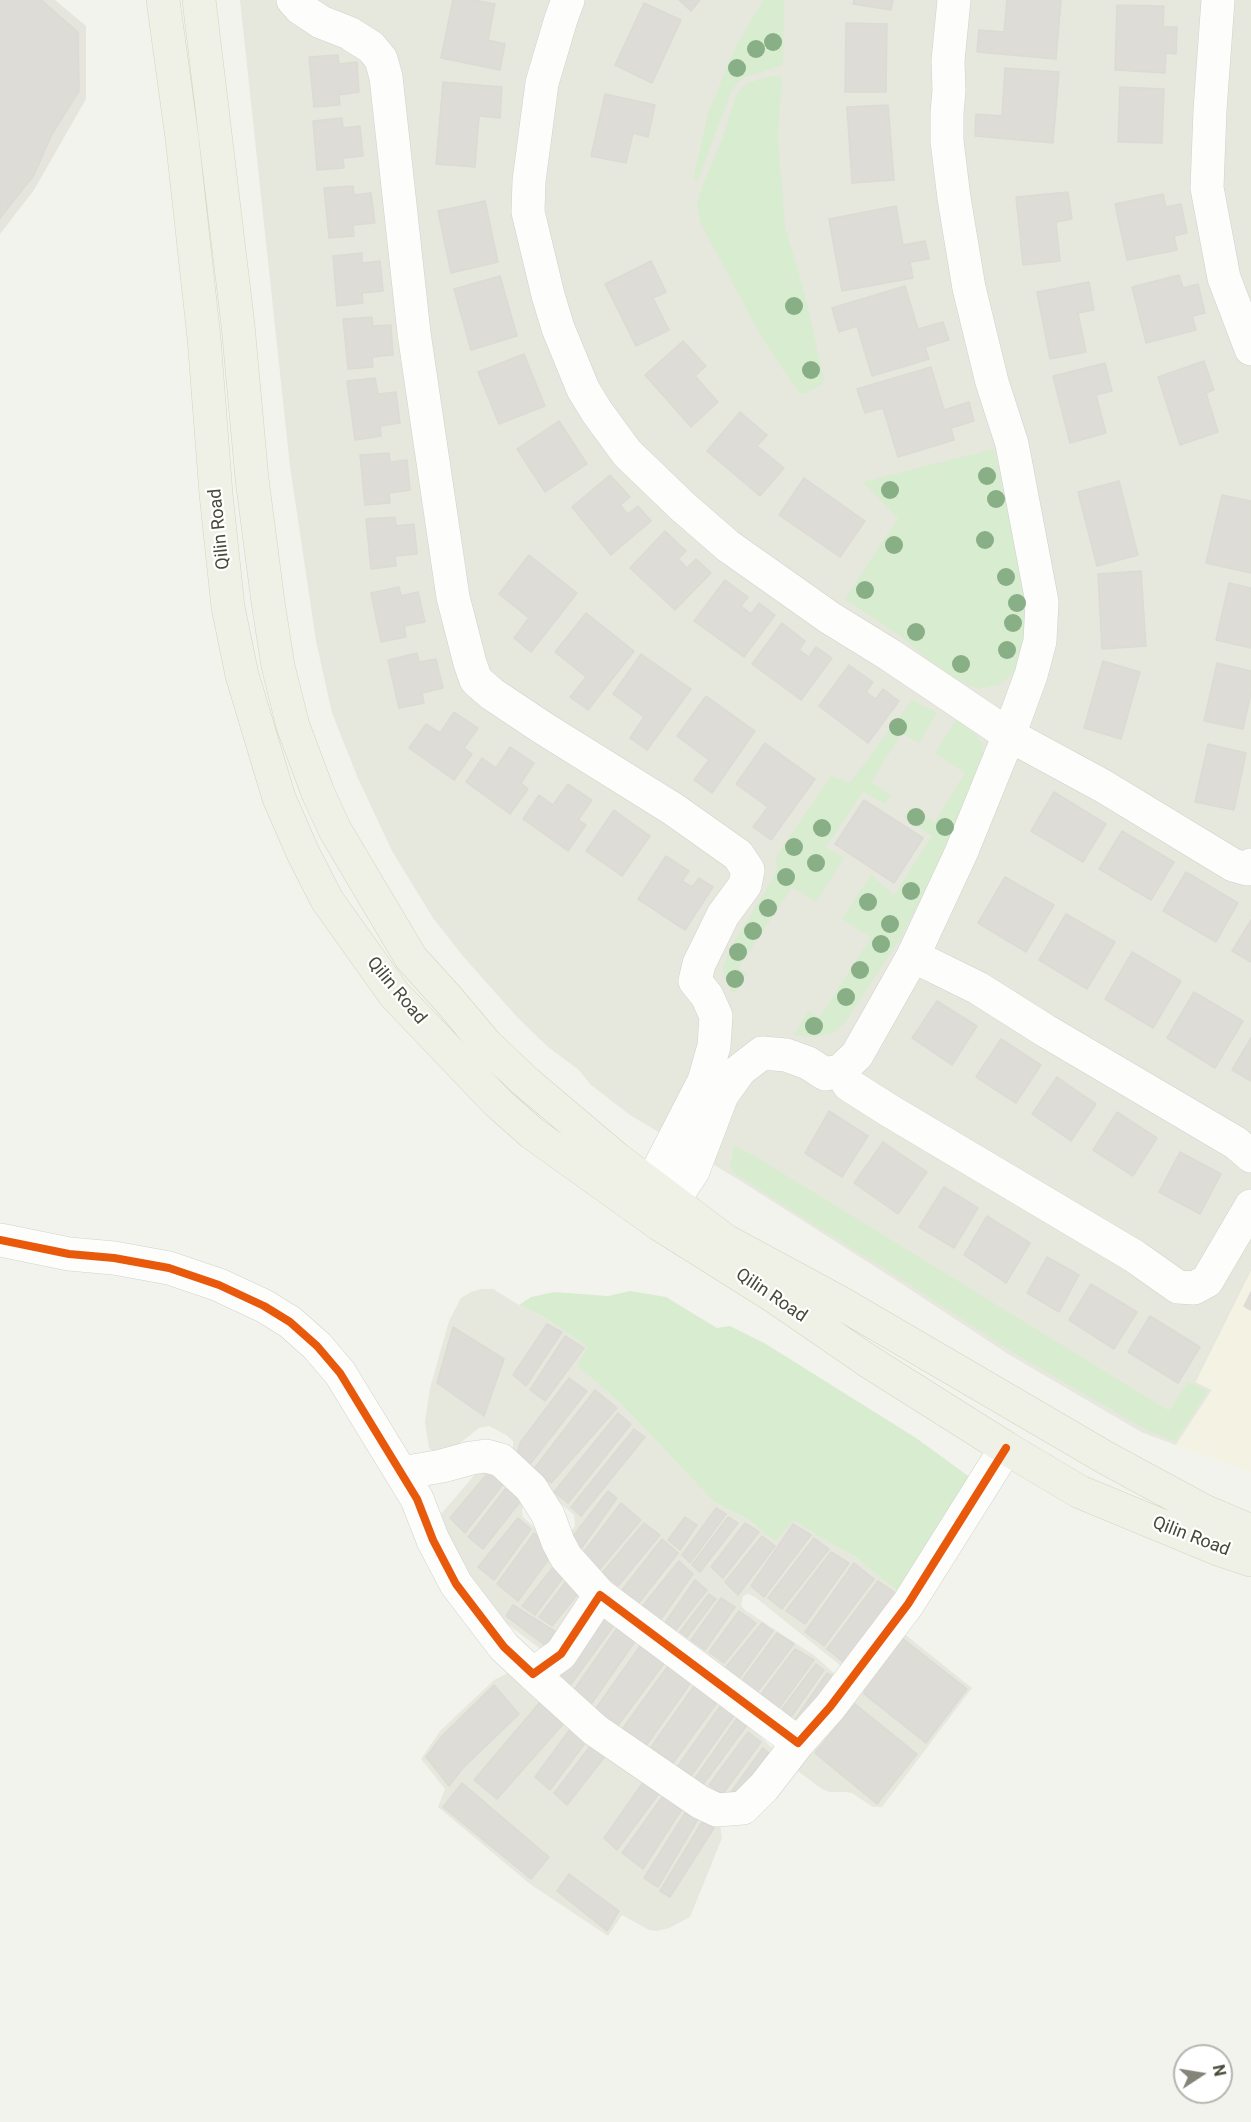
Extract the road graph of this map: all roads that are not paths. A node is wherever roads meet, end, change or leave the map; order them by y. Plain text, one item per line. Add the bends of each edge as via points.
1 (163, 0) edge
2 (199, 0) edge
3 (293, 0) edge
4 (568, 0) edge
5 (954, 0) edge
6 (1218, 0) edge
7 (1251, 349) edge
8 (1009, 735) junction
9 (1250, 869) edge
10 (913, 956) junction
11 (717, 1016) junction
12 (762, 1053) junction
13 (840, 1071) junction
14 (1251, 1156) edge
15 (662, 1192) junction
16 (1251, 1206) edge
17 (0, 1240) edge
18 (1006, 1448) junction
19 (402, 1473) junction
20 (1251, 1531) edge
21 (1251, 1560) edge
22 (600, 1594) junction
23 (533, 1674) junction
24 (798, 1743) junction

1 - 18 main road, Qilin Road via 204,338 228,607 242,675 279,798 327,900 394,994 532,1133 659,1224
2 - 15 main road, Qilin Road via 268,602 293,726 318,793 335,830 411,958 510,1067 617,1159
3 - 11 street via 321,22 371,47 381,59 386,77 414,333 453,597 476,680 738,855 747,870 745,885 723,915 699,963 695,981
4 - 8 street via 542,83 528,212 558,328 597,412 627,453 728,546
5 - 8 street via 947,132 954,198 969,288 1012,444 1042,602 1040,641
6 - 7 street via 1207,188 1224,278
8 - 9 street via 1233,865
8 - 10 street
10 - 13 street via 857,1055
10 - 14 street via 978,988 1236,1143
11 - 12 street
11 - 15 street via 704,1081
12 - 13 street via 786,1055 825,1074
12 - 15 street via 740,1070 722,1095 693,1171
13 - 16 street via 849,1085 1178,1287 1194,1288 1207,1281
15 - 20 main road, Qilin Road via 726,1241 839,1302 1106,1458 1204,1511
17 - 19 street via 169,1268 264,1306 290,1322 340,1373
18 - 21 main road, Qilin Road via 1080,1492
18 - 24 street via 908,1604
19 - 22 street via 486,1456 501,1460 531,1488 566,1557
19 - 23 street via 456,1584 504,1647
22 - 23 street via 561,1654
22 - 24 street
23 - 24 street via 602,1735 717,1810 743,1808

